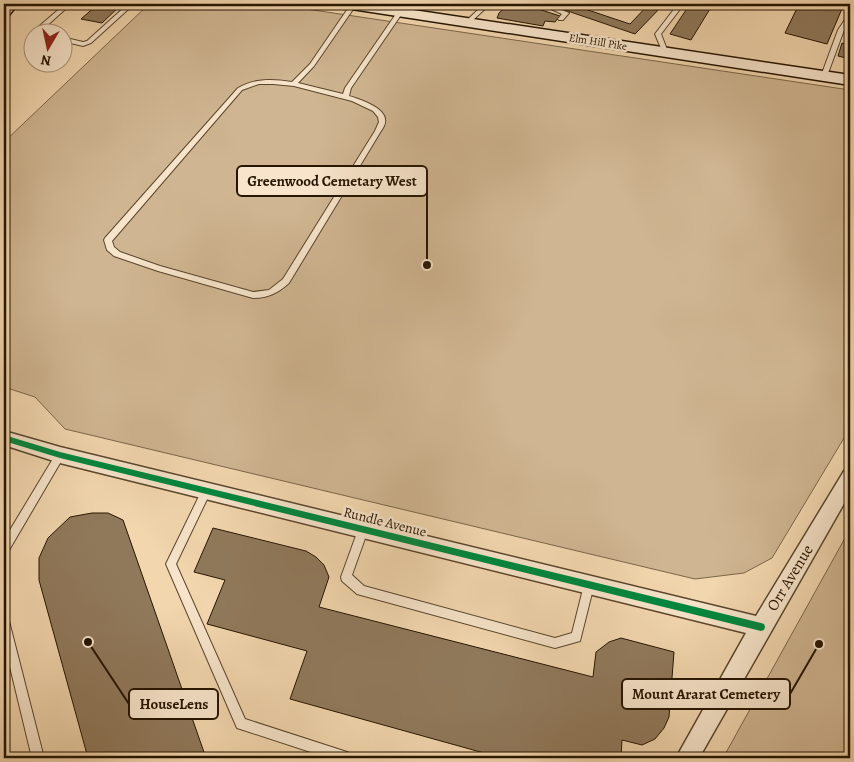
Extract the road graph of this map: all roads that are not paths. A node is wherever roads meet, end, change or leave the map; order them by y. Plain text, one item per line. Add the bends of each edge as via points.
1 (11, 4) edge
2 (68, 4) edge
3 (130, 4) edge
4 (349, 4) edge
5 (487, 4) edge
6 (543, 4) edge
7 (617, 4) edge
8 (626, 4) edge
9 (681, 4) edge
10 (4, 12) edge
11 (400, 12) junction
12 (850, 16) edge
13 (560, 19) dead end
14 (47, 22) edge
15 (468, 22) junction
16 (72, 41) edge
17 (89, 42) joint
18 (663, 47) junction
19 (824, 76) junction
20 (850, 80) edge
21 (294, 84) junction
22 (345, 98) junction
23 (4, 438) edge
24 (60, 455) junction
25 (850, 477) edge
26 (206, 491) junction
27 (363, 530) junction
28 (4, 549) edge
29 (589, 585) junction
30 (4, 620) edge
31 (761, 627) junction
32 (38, 758) edge
33 (347, 758) edge
34 (687, 758) edge

1 - 10 main road
2 - 14 lane
3 - 17 lane
4 - 11 main road, Elm Hill Pike
4 - 21 lane via 312,64
5 - 15 lane
6 - 13 lane via 566,13
7 - 8 lane
9 - 18 lane via 658,34
11 - 15 main road, Elm Hill Pike
11 - 22 lane via 348,88
12 - 19 lane via 841,30
15 - 18 main road, Elm Hill Pike
16 - 17 lane
18 - 19 main road, Elm Hill Pike
19 - 20 main road, Elm Hill Pike
21 - 22 lane
21 - 22 lane via 260,82 240,89 108,240 110,248 117,254 158,268 253,296 275,291 286,281 378,132 381,116 367,105
23 - 24 street, Rundle Avenue
24 - 26 street, Rundle Avenue
24 - 28 lane
25 - 31 street, Orr Avenue
26 - 27 street, Rundle Avenue
26 - 33 lane via 171,564 241,724
27 - 29 street, Rundle Avenue
27 - 29 lane via 346,577 361,590 555,643 576,637
29 - 31 street, Rundle Avenue
30 - 32 lane
31 - 34 street, Orr Avenue

